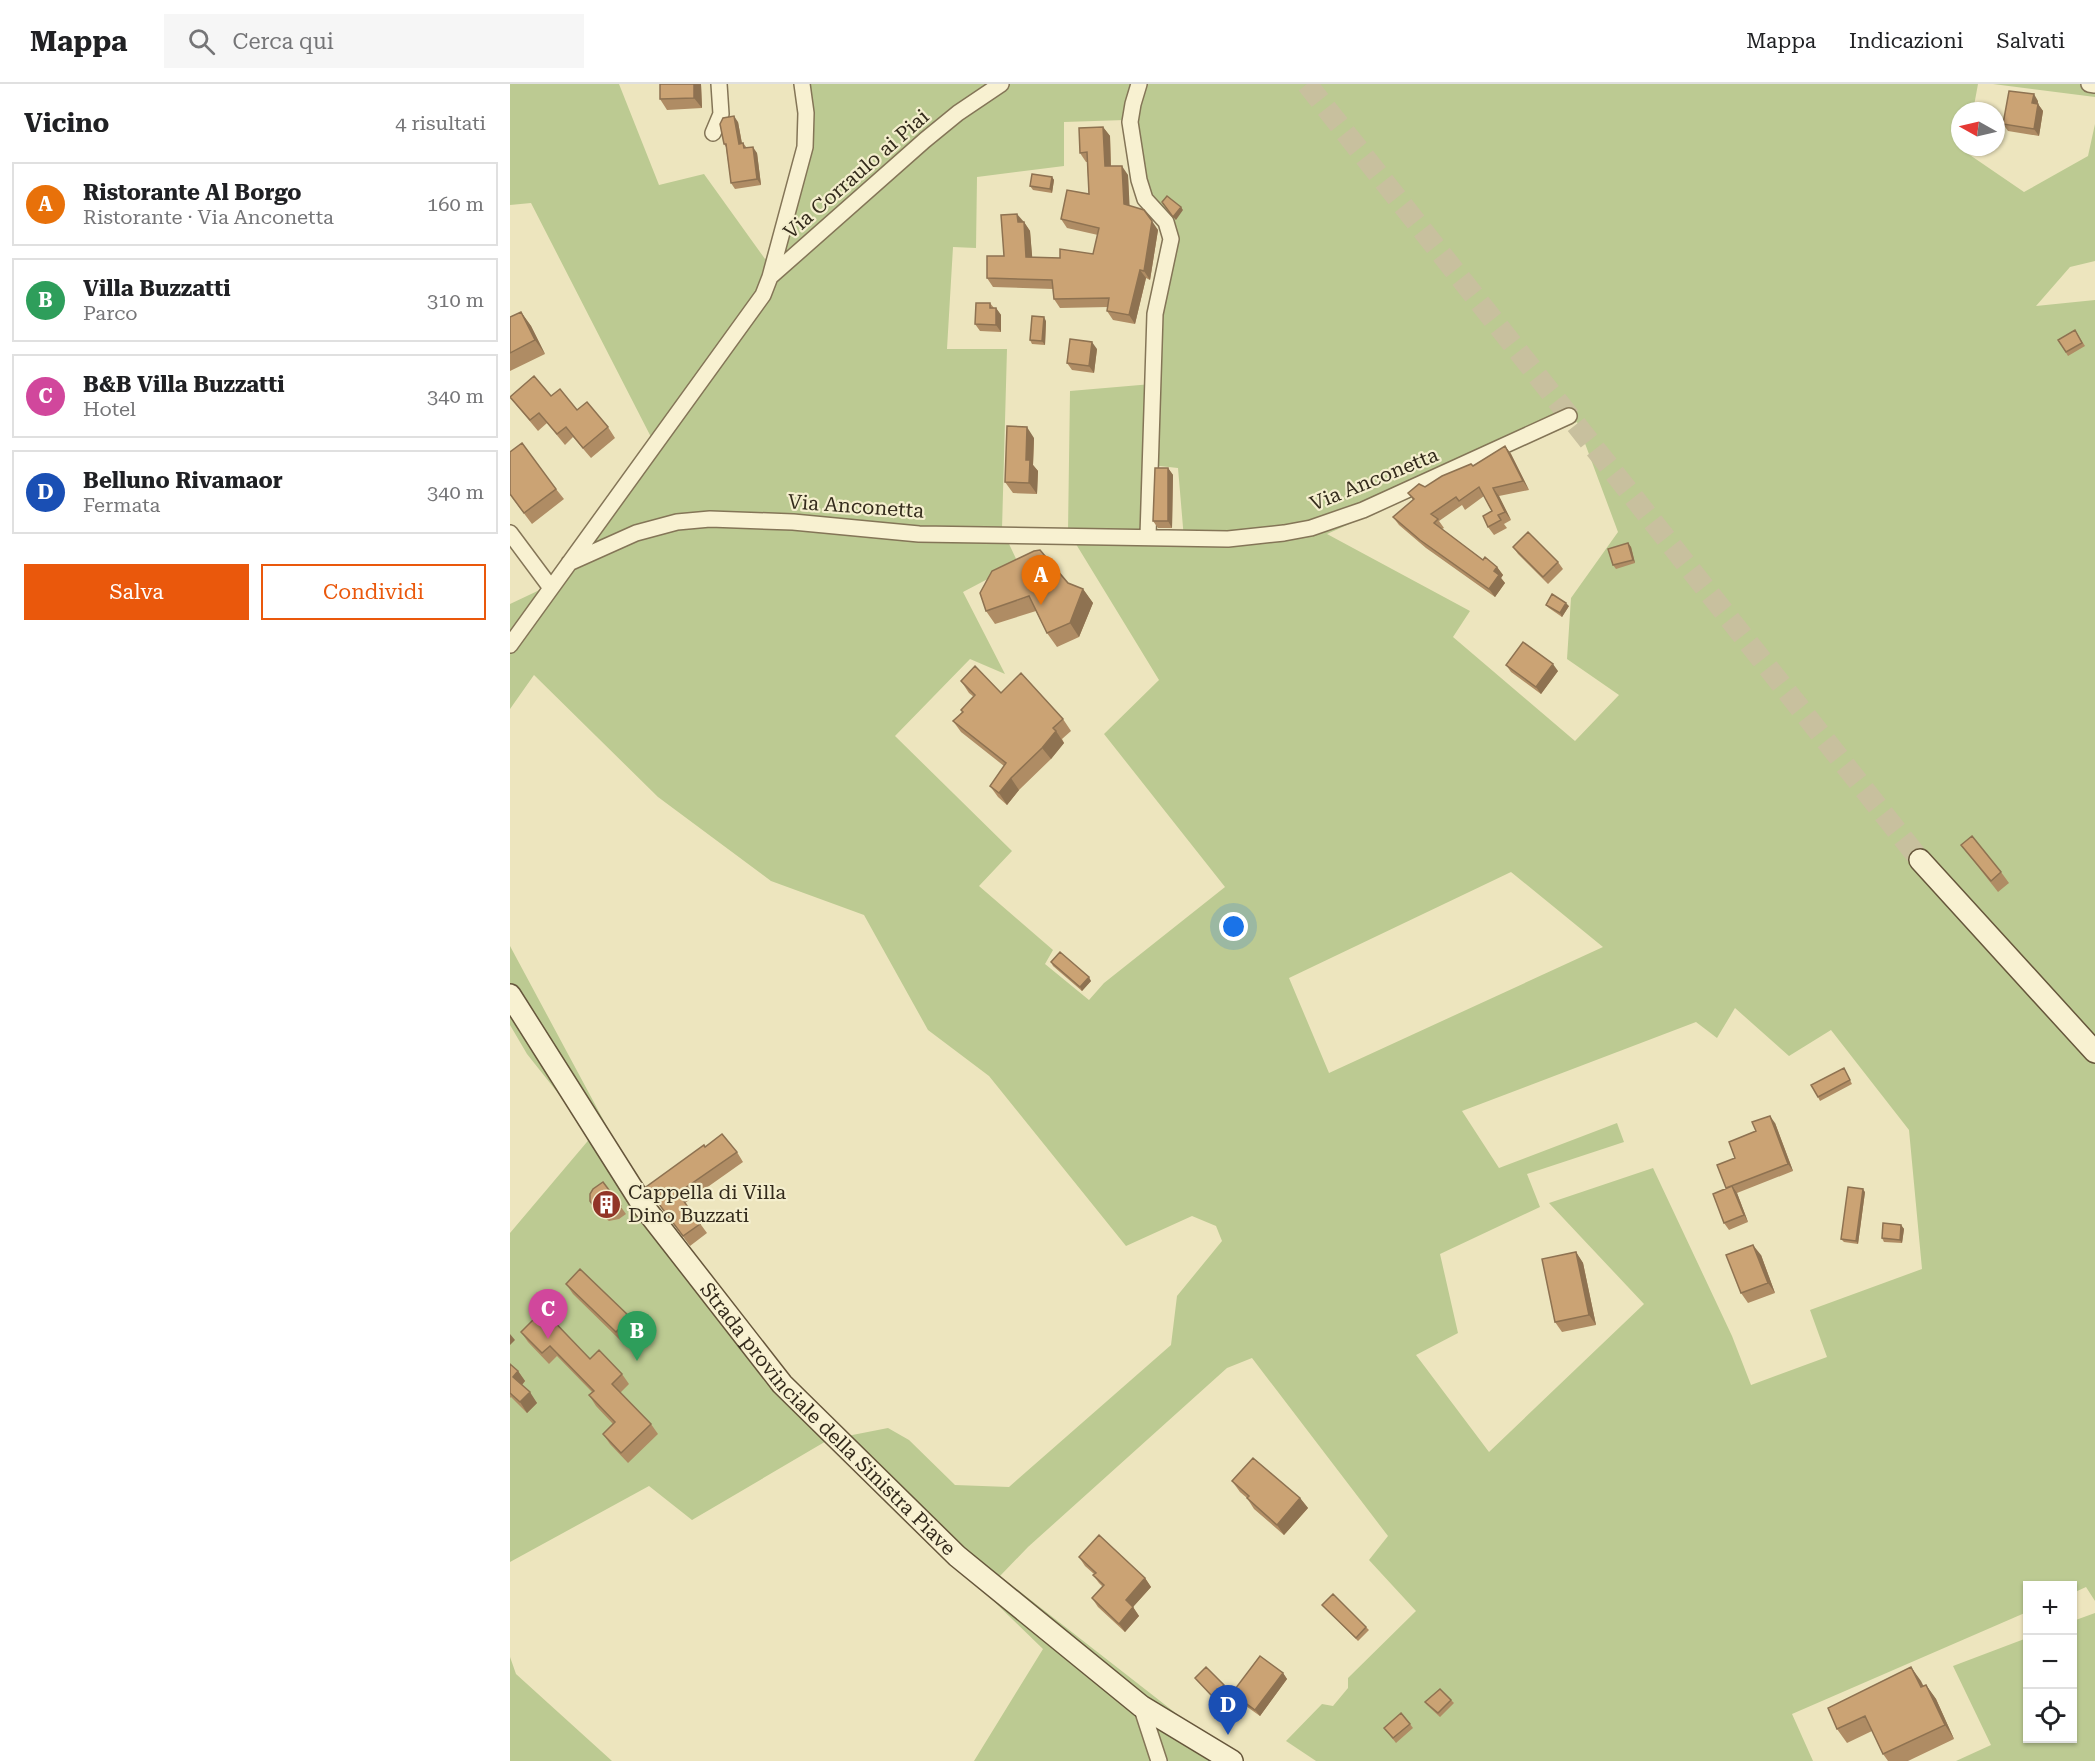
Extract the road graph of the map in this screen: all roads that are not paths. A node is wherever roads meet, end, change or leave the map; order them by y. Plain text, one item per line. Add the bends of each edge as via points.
1 (718, 84) edge
2 (802, 84) edge
3 (1001, 84) edge
4 (1139, 84) edge
5 (2089, 84) edge
6 (2095, 85) edge
7 (713, 133) dead end
8 (770, 277) junction
9 (1569, 416) dead end
10 (510, 533) edge
11 (1148, 536) junction
12 (569, 563) junction
13 (551, 588) junction
14 (510, 645) edge
15 (1920, 860) tunnel mouth
16 (510, 994) edge
17 (2095, 1052) edge
18 (1141, 1706) junction
19 (1159, 1761) edge
20 (1232, 1761) edge

1 - 7 street via 721,114
2 - 8 street via 805,147
3 - 8 street, Via Corraulo ai Piai via 925,140
4 - 11 street via 1130,122 1139,180 1145,199 1166,222 1171,239 1155,314
5 - 6 street
8 - 12 street via 763,295
9 - 11 street, Via Anconetta via 1373,506 1327,523 1248,537
10 - 13 street
11 - 12 street, Via Anconetta via 919,534 710,519 676,522 636,533
12 - 13 street
13 - 14 street
15 - 17 street
16 - 18 street, Strada provinciale della Sinistra Piave via 644,1208 782,1384 957,1556
18 - 19 street
18 - 20 street, Strada provinciale della Sinistra Piave

